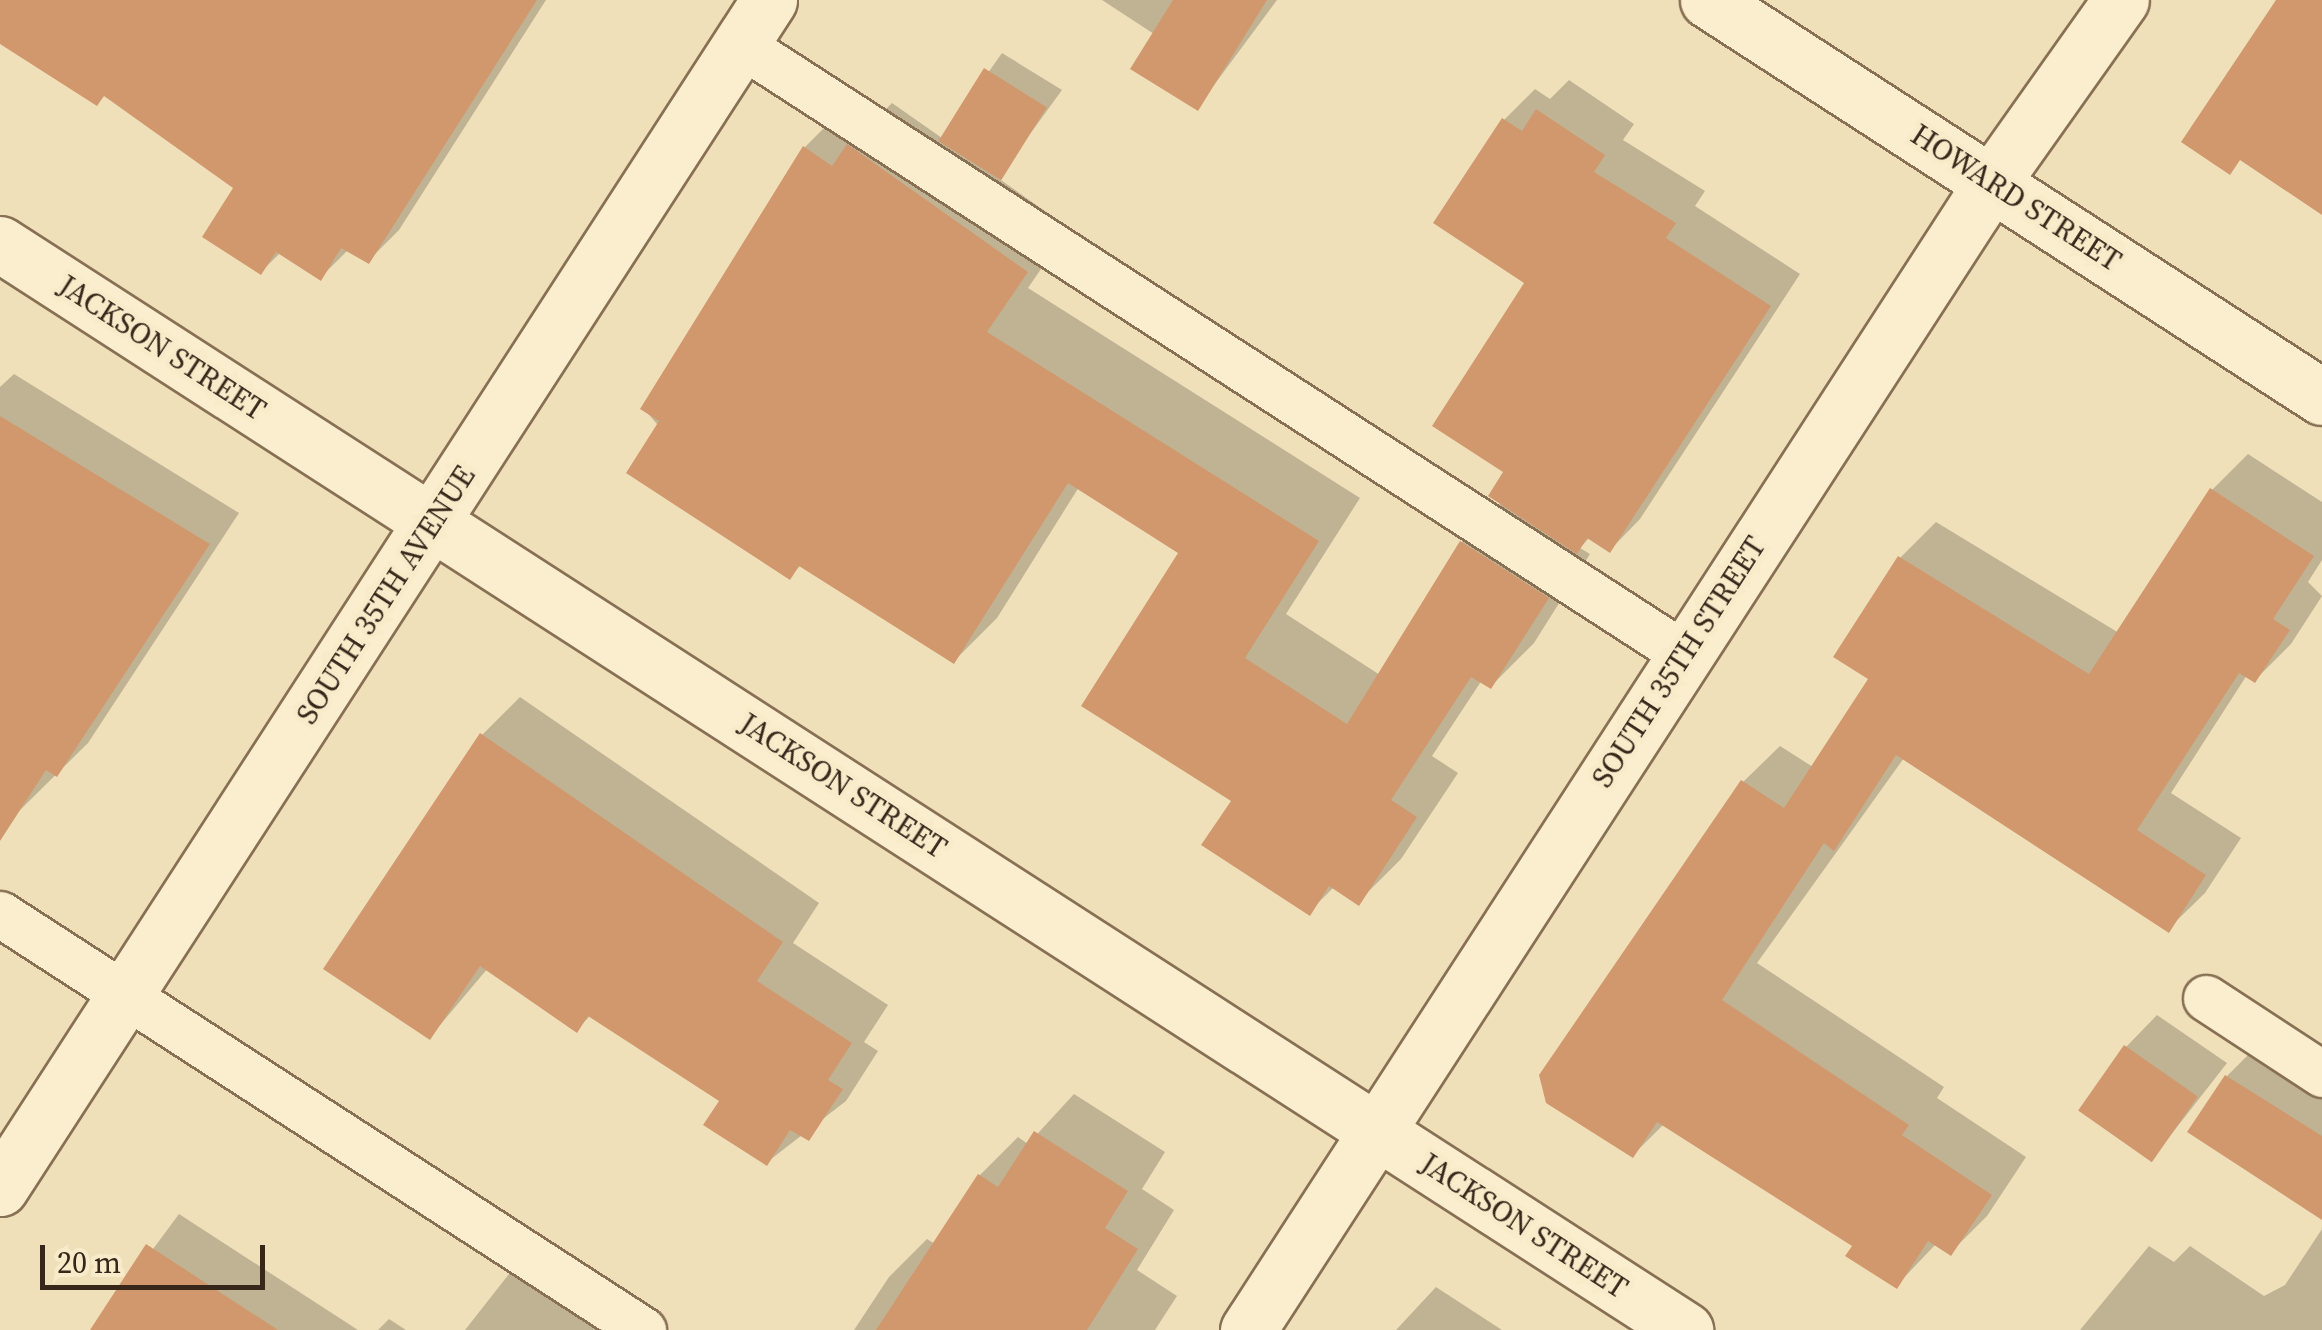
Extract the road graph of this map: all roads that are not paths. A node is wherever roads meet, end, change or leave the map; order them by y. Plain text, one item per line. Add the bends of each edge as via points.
1 (1708, 0) edge
2 (2121, 0) edge
3 (755, 22) edge
4 (1992, 182) junction
5 (0, 244) edge
6 (2322, 397) edge
7 (434, 522) junction
8 (1684, 654) junction
9 (0, 914) edge
10 (126, 996) junction
11 (2206, 998) dead end
12 (2322, 1074) edge
13 (1374, 1129) junction
14 (0, 1188) edge
15 (644, 1330) edge
16 (1248, 1330) edge
17 (1685, 1330) edge

1 - 4 street, HOWARD STREET
2 - 4 street, SOUTH 35TH STREET
3 - 7 street, SOUTH 35TH AVENUE
3 - 8 lane
4 - 6 street, HOWARD STREET
4 - 8 street, SOUTH 35TH STREET
5 - 7 street, JACKSON STREET
7 - 10 street, SOUTH 35TH AVENUE
7 - 13 street, JACKSON STREET
8 - 13 street, SOUTH 35TH STREET
9 - 10 lane
10 - 14 street, SOUTH 35TH AVENUE
10 - 15 lane
11 - 12 lane
13 - 16 street, SOUTH 35TH STREET
13 - 17 street, JACKSON STREET

